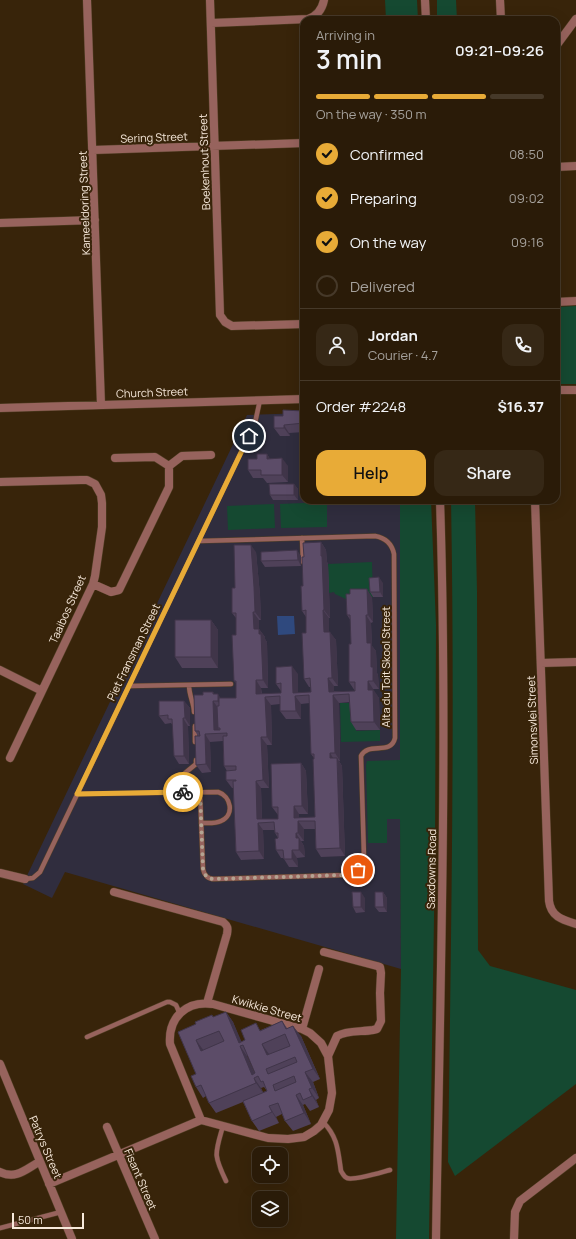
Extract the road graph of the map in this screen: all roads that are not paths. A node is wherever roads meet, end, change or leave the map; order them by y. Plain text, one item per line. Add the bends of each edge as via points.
1 (87, 0) edge
2 (210, 0) edge
3 (324, 0) edge
4 (425, 0) edge
5 (500, 0) edge
6 (314, 16) edge
7 (426, 16) edge
8 (501, 16) edge
9 (300, 19) edge
10 (576, 19) edge
11 (211, 23) junction
12 (560, 41) edge
13 (300, 143) edge
14 (215, 146) junction
15 (93, 150) junction
16 (576, 166) edge
17 (560, 167) edge
18 (95, 220) junction
19 (0, 223) edge
20 (576, 301) edge
21 (560, 302) edge
22 (300, 324) edge
23 (560, 390) edge
24 (576, 390) edge
25 (300, 399) edge
26 (260, 400) junction
27 (101, 405) junction
28 (0, 408) edge
29 (211, 455) dead end
30 (115, 458) dead end
31 (169, 466) junction
32 (0, 482) edge
33 (440, 504) edge
34 (535, 504) edge
35 (302, 538) junction
36 (199, 541) junction
37 (304, 570) edge
38 (93, 584) junction
39 (576, 662) edge
40 (541, 663) junction
41 (0, 670) edge
42 (231, 684) dead end
43 (189, 685) junction
44 (129, 686) junction
45 (42, 691) junction
46 (194, 716) edge
47 (195, 724) edge
48 (196, 748) edge
49 (196, 756) edge
50 (10, 758) dead end
51 (186, 792) junction
52 (200, 792) junction
53 (77, 794) junction
54 (201, 823) junction
55 (0, 873) edge
56 (25, 879) joint
57 (114, 892) dead end
58 (576, 924) edge
59 (324, 952) dead end
60 (319, 969) dead end
61 (207, 1003) junction
62 (180, 1014) junction
63 (302, 1029) junction
64 (87, 1037) dead end
65 (328, 1056) junction
66 (0, 1064) edge
67 (201, 1120) junction
68 (323, 1122) junction
69 (107, 1126) dead end
70 (223, 1126) junction
71 (119, 1155) junction
72 (576, 1158) edge
73 (39, 1162) junction
74 (390, 1170) dead end
75 (0, 1172) edge
76 (226, 1181) dead end
77 (50, 1184) junction
78 (61, 1212) junction
79 (0, 1228) edge
80 (72, 1239) edge
81 (155, 1239) edge
82 (436, 1239) edge
83 (514, 1239) edge

1 - 15 street, Kameeldoring Street
2 - 11 street, Boekenhout Street
3 - 6 street
4 - 7 street
5 - 8 street
9 - 11 street
10 - 12 street
11 - 14 street, Boekenhout Street
13 - 14 street, Sering Street
14 - 15 street, Sering Street
14 - 22 street, Boekenhout Street via 220,315 225,322 236,326
15 - 18 street, Kameeldoring Street
16 - 17 street
18 - 19 street
18 - 27 street, Kameeldoring Street
20 - 21 street
23 - 24 street
25 - 26 street, Church Street
26 - 27 street, Church Street
26 - 36 lane, Piet Fransman Street via 255,423
27 - 28 street, Church Street
29 - 31 street via 182,456
30 - 31 street via 155,457
31 - 38 street via 169,487 121,588 111,592
32 - 38 street, Taaibos Street via 87,480 95,484 101,495 102,527
33 - 82 street, Saxdowns Road via 443,806
34 - 40 street, Simonsvlei Street
35 - 36 lane, Alta du Toit Skool Street
35 - 37 lane
35 - 54 lane, Alta du Toit Skool Street via 375,536 387,541 394,554 395,738 390,746 368,749 361,756 363,862 358,870 346,875 211,879 203,872
36 - 44 lane, Piet Fransman Street
38 - 45 street, Taaibos Street
39 - 40 street
40 - 58 street, Simonsvlei Street via 549,901 556,916
41 - 45 street
42 - 43 lane
43 - 44 lane
43 - 46 lane
44 - 53 lane, Piet Fransman Street
45 - 50 street, Taaibos Street
47 - 48 lane
49 - 51 lane via 196,764 185,773
51 - 52 lane
51 - 53 lane
52 - 54 lane, Alta du Toit Skool Street
52 - 54 lane via 222,793 228,798 230,806 228,815 222,821
53 - 56 lane, Piet Fransman Street via 40,872 34,878
55 - 56 street, Piet Fransman Street
57 - 61 street via 226,924 227,934
59 - 65 street via 377,966 381,970 381,1021 377,1029 340,1034
60 - 63 street
61 - 62 street, Kwikkie Street via 195,1004
61 - 63 street, Kwikkie Street
62 - 64 lane via 176,1005 167,1002
62 - 67 street via 173,1023 170,1044
63 - 65 street, Kwikkie Street via 316,1038
65 - 68 street, Kwikkie Street via 332,1093 329,1110
66 - 73 street, Patrys Street
67 - 70 street, Kwikkie Street
67 - 71 street
68 - 70 street, Kwikkie Street via 310,1134 296,1139 268,1138
68 - 74 lane via 335,1138 344,1176 350,1179 360,1178
69 - 71 street, Fisant Street
70 - 76 lane via 216,1156
71 - 77 street
71 - 81 street, Fisant Street
72 - 83 street via 518,1204 514,1216
73 - 75 street via 16,1175
73 - 77 street, Patrys Street
77 - 78 street, Patrys Street
78 - 79 lane
78 - 80 street, Patrys Street

